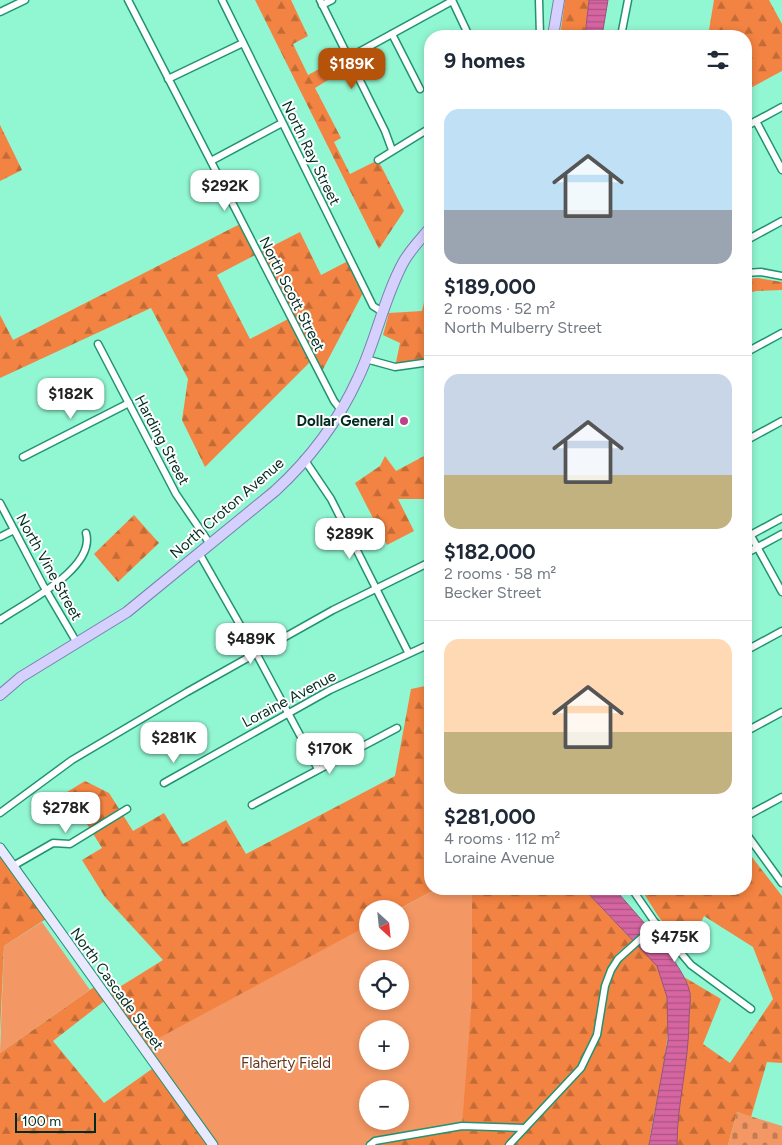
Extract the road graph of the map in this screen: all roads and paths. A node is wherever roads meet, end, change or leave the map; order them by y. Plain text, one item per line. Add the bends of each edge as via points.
1 (25, 0) edge
2 (128, 0) edge
3 (222, 0) edge
4 (332, 0) edge
5 (452, 0) edge
6 (539, 0) edge
7 (559, 0) edge
8 (628, 0) edge
9 (321, 3) edge
10 (0, 12) edge
11 (467, 30) edge
12 (540, 30) edge
13 (554, 30) edge
14 (622, 30) edge
15 (392, 34) junction
16 (243, 43) junction
17 (348, 58) junction
18 (168, 79) junction
19 (420, 89) dead end
20 (782, 107) edge
21 (756, 121) junction
22 (282, 123) junction
23 (752, 123) edge
24 (424, 131) edge
25 (392, 150) junction
26 (378, 160) dead end
27 (211, 161) junction
28 (782, 170) edge
29 (782, 221) edge
30 (424, 236) edge
31 (752, 236) edge
32 (752, 273) edge
33 (782, 276) edge
34 (384, 313) junction
35 (782, 333) edge
36 (98, 344) dead end
37 (752, 349) edge
38 (366, 359) junction
39 (424, 363) edge
40 (129, 403) junction
41 (341, 410) junction
42 (782, 421) edge
43 (752, 437) edge
44 (23, 456) dead end
45 (304, 459) junction
46 (0, 503) edge
47 (782, 518) edge
48 (14, 530) junction
49 (86, 534) dead end
50 (752, 534) edge
51 (782, 534) edge
52 (0, 537) edge
53 (752, 541) edge
54 (210, 544) junction
55 (757, 547) junction
56 (752, 550) edge
57 (198, 553) junction
58 (424, 565) edge
59 (377, 589) junction
60 (46, 590) junction
61 (782, 592) edge
62 (0, 620) edge
63 (782, 631) edge
64 (77, 643) junction
65 (424, 646) edge
66 (752, 647) edge
67 (408, 652) junction
68 (256, 653) junction
69 (0, 695) edge
70 (782, 712) edge
71 (289, 713) junction
72 (397, 728) dead end
73 (752, 728) edge
74 (318, 769) junction
75 (164, 784) dead end
76 (782, 797) edge
77 (252, 805) dead end
78 (127, 809) dead end
79 (0, 813) edge
80 (752, 813) edge
81 (752, 842) edge
82 (0, 848) edge
83 (13, 866) junction
84 (782, 883) edge
85 (636, 895) edge
86 (655, 926) junction
87 (751, 1009) dead end
88 (524, 1128) junction
89 (213, 1145) edge
90 (370, 1145) edge
91 (509, 1145) edge

1 - 10 street
2 - 18 street, North Scott Street
3 - 16 street, North Ray Street
4 - 9 street
5 - 11 street
5 - 15 street
6 - 12 street
7 - 13 main road
8 - 14 street
9 - 17 street
15 - 17 street
15 - 19 street
16 - 18 street
16 - 22 street, North Ray Street
17 - 25 street
18 - 27 street, North Scott Street
20 - 21 street
21 - 23 street
21 - 28 street
22 - 27 street
22 - 34 street, North Ray Street via 374,306
24 - 25 street
25 - 26 street
27 - 41 street, North Scott Street via 315,366
29 - 31 street
30 - 34 main road, North Croton Avenue via 405,260
32 - 33 street
34 - 38 main road, North Croton Avenue
35 - 37 street
36 - 40 street, Harding Street
38 - 39 street via 395,367
38 - 41 main road, North Croton Avenue
40 - 44 street
40 - 54 street, Harding Street via 176,494
41 - 45 main road, North Croton Avenue
42 - 43 street
45 - 54 main road, North Croton Avenue via 282,484
45 - 59 street via 331,499
46 - 48 street, North Vine Street
47 - 50 street
48 - 52 street
48 - 60 street, North Vine Street
49 - 60 street via 86,547 79,562
51 - 55 street
53 - 55 street
54 - 57 main road, North Croton Avenue
55 - 56 street
55 - 61 street
57 - 64 main road, North Croton Avenue via 127,612
57 - 68 street
58 - 59 street
59 - 67 street
59 - 68 street
60 - 62 street
60 - 64 street, North Vine Street
63 - 66 street
64 - 69 main road, North Croton Avenue via 21,677
65 - 67 street, Loraine Avenue
67 - 71 street, Loraine Avenue
68 - 71 street
68 - 79 street via 72,760
70 - 73 street
71 - 74 street
71 - 75 street, Loraine Avenue
72 - 74 street
74 - 77 street
76 - 80 street
78 - 83 street via 70,844 53,843
81 - 84 street
82 - 83 street, North Cascade Street
83 - 89 street, North Cascade Street
85 - 86 street
86 - 87 street via 691,965
86 - 88 street via 618,959 611,970 605,986 601,1021 588,1056 572,1078
88 - 90 street via 462,1126 375,1141
88 - 91 street

